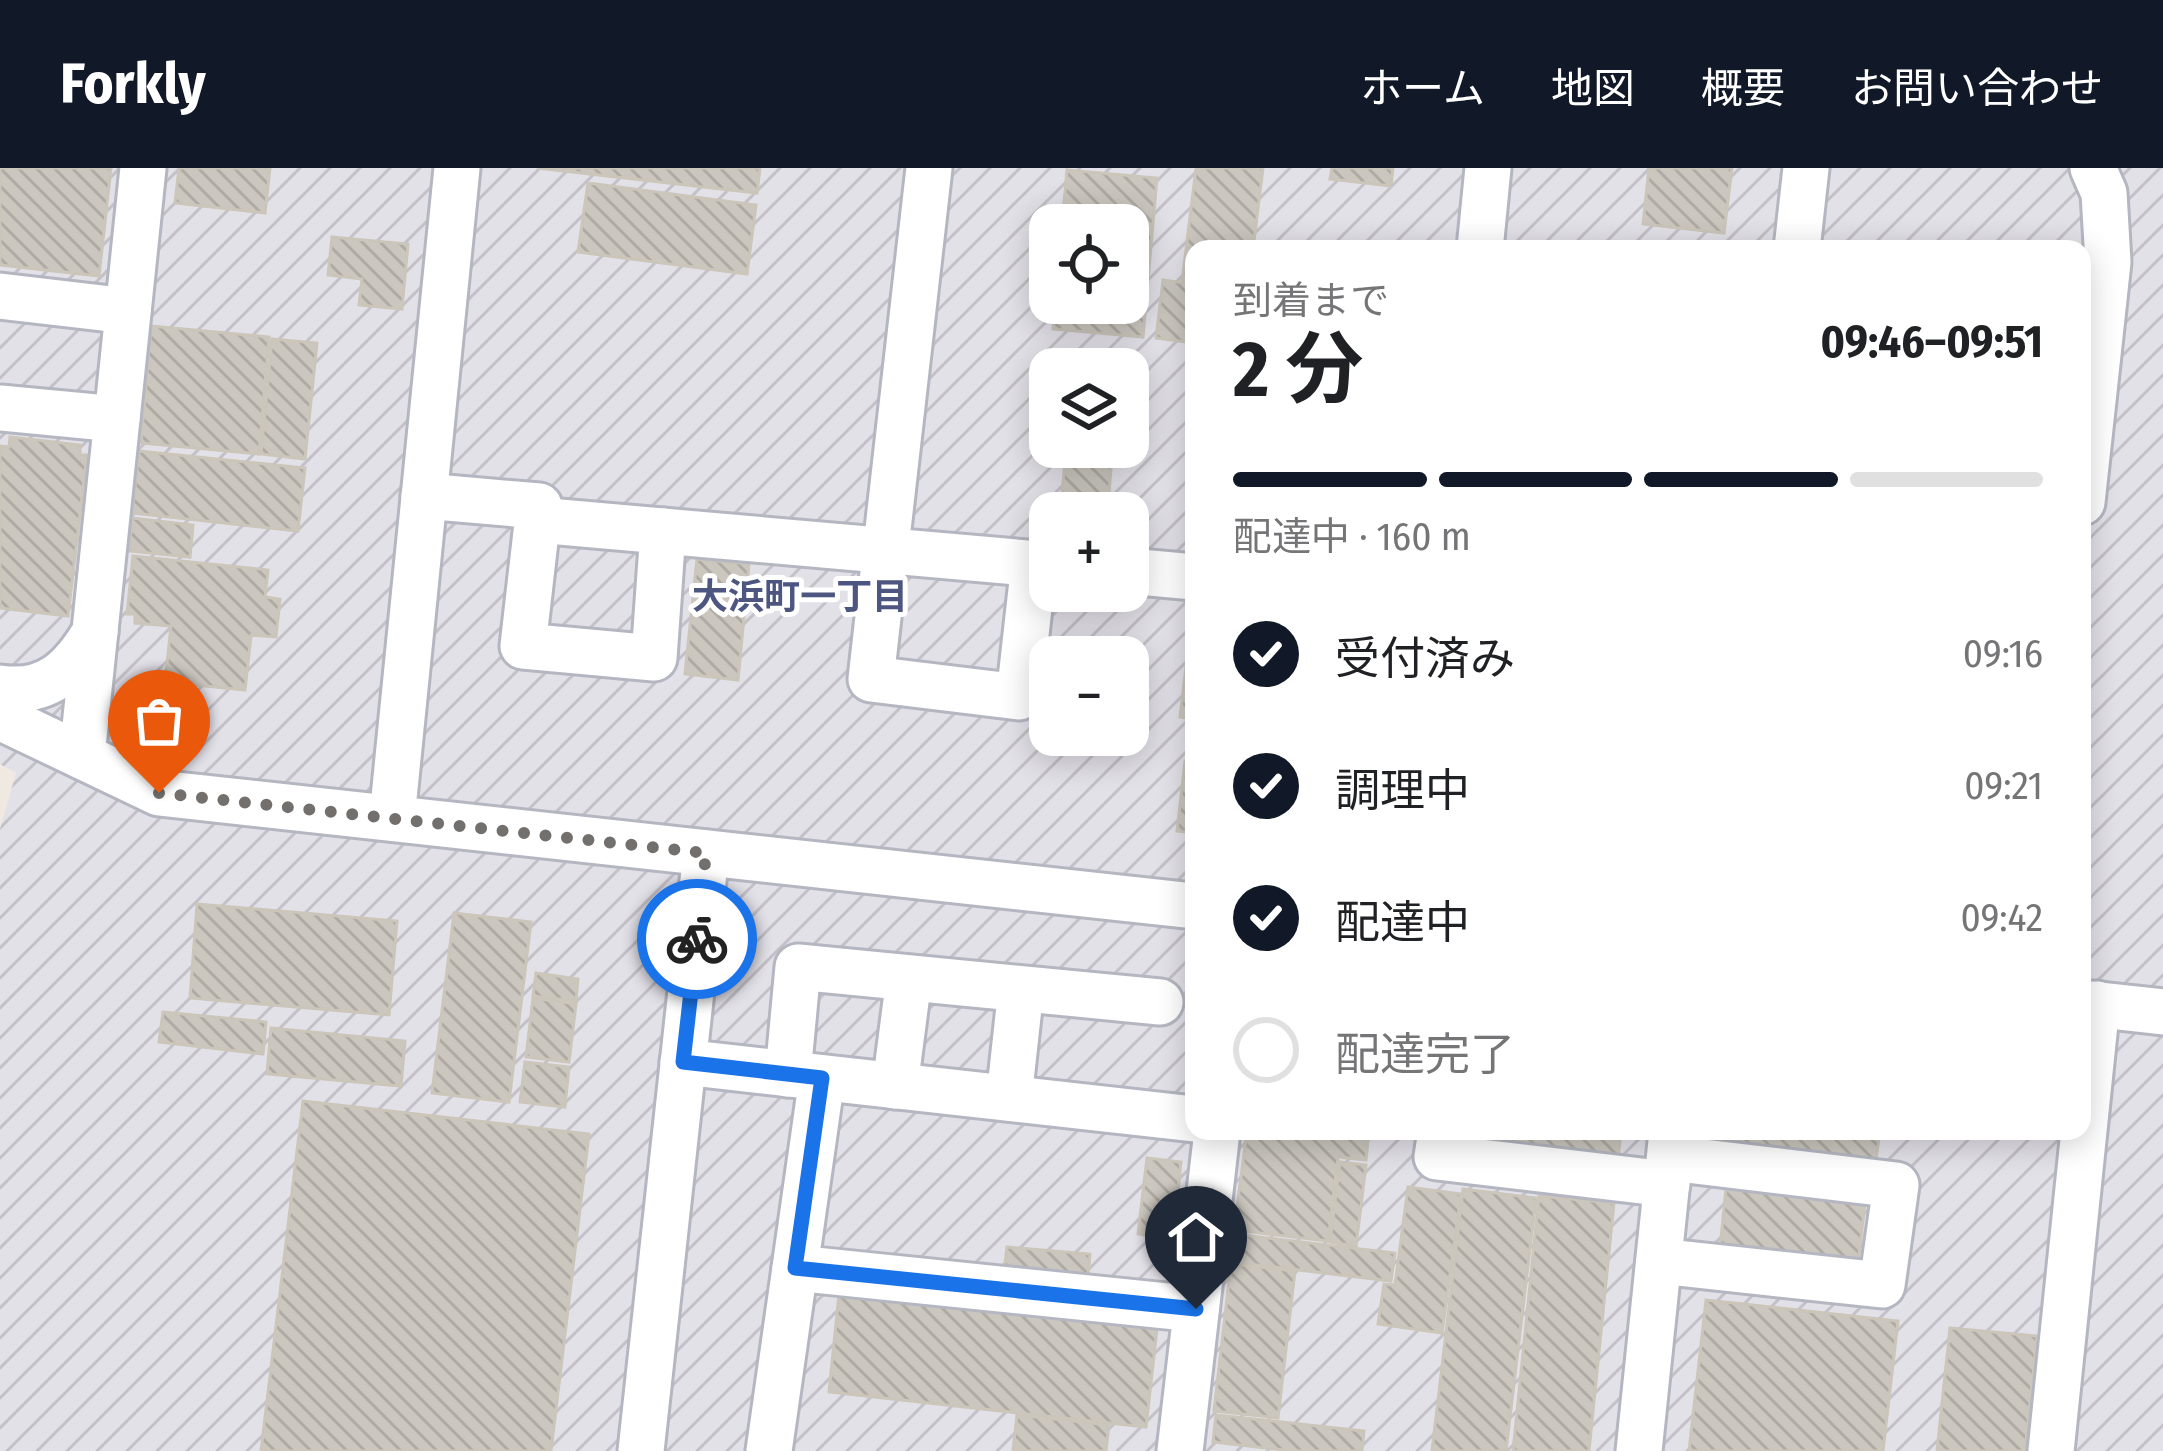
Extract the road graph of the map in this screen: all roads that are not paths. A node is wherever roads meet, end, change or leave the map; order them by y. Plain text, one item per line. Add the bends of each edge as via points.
1 (143, 168) edge
2 (457, 168) edge
3 (929, 168) edge
4 (1488, 168) edge
5 (1806, 168) edge
6 (2093, 168) edge
7 (1481, 240) edge
8 (1797, 240) edge
9 (0, 296) edge
10 (128, 311) junction
11 (0, 408) edge
12 (117, 419) junction
13 (2091, 419) edge
14 (424, 496) junction
15 (537, 520) junction
16 (663, 531) junction
17 (887, 551) junction
18 (1029, 563) edge
19 (1149, 574) edge
20 (1185, 576) edge
21 (1033, 612) edge
22 (95, 632) junction
23 (0, 688) edge
24 (0, 717) edge
25 (82, 756) junction
26 (392, 818) junction
27 (706, 853) junction
28 (1185, 905) edge
29 (909, 978) junction
30 (1021, 988) junction
31 (1160, 1002) dead end
32 (2091, 1004) edge
33 (2163, 1012) edge
34 (683, 1062) junction
35 (805, 1076) junction
36 (895, 1086) junction
37 (1009, 1098) junction
38 (1185, 1118) edge
39 (1216, 1140) edge
40 (1440, 1140) edge
41 (2078, 1140) edge
42 (1670, 1158) edge
43 (1659, 1261) junction
44 (795, 1268) junction
45 (1196, 1309) junction
46 (640, 1451) edge
47 (769, 1451) edge
48 (1180, 1451) edge
49 (1639, 1451) edge
50 (2050, 1451) edge

1 - 10 lane
2 - 14 lane
3 - 17 lane
4 - 7 lane
5 - 8 lane
6 - 13 lane via 2104,193 2108,262
9 - 10 lane
10 - 12 lane
11 - 12 lane
12 - 22 lane
14 - 15 lane via 539,506
14 - 26 lane
15 - 16 lane
15 - 16 lane via 523,646 654,658
16 - 17 lane
17 - 18 lane
17 - 21 lane via 871,679 1018,697
19 - 20 lane
22 - 23 lane via 76,663 43,685
22 - 25 lane
24 - 25 lane
25 - 26 lane via 159,793
26 - 27 lane
27 - 28 lane
27 - 34 lane
29 - 30 lane
29 - 35 lane via 798,967
29 - 36 lane
30 - 31 lane
30 - 37 lane
32 - 33 lane
34 - 35 lane
34 - 46 lane
35 - 36 lane
35 - 44 lane
36 - 37 lane
37 - 38 lane
39 - 45 lane
40 - 42 lane via 1437,1157
41 - 50 lane
42 - 43 lane
42 - 43 lane via 1896,1185 1882,1286
43 - 49 lane
44 - 45 lane
44 - 47 lane
45 - 48 lane

